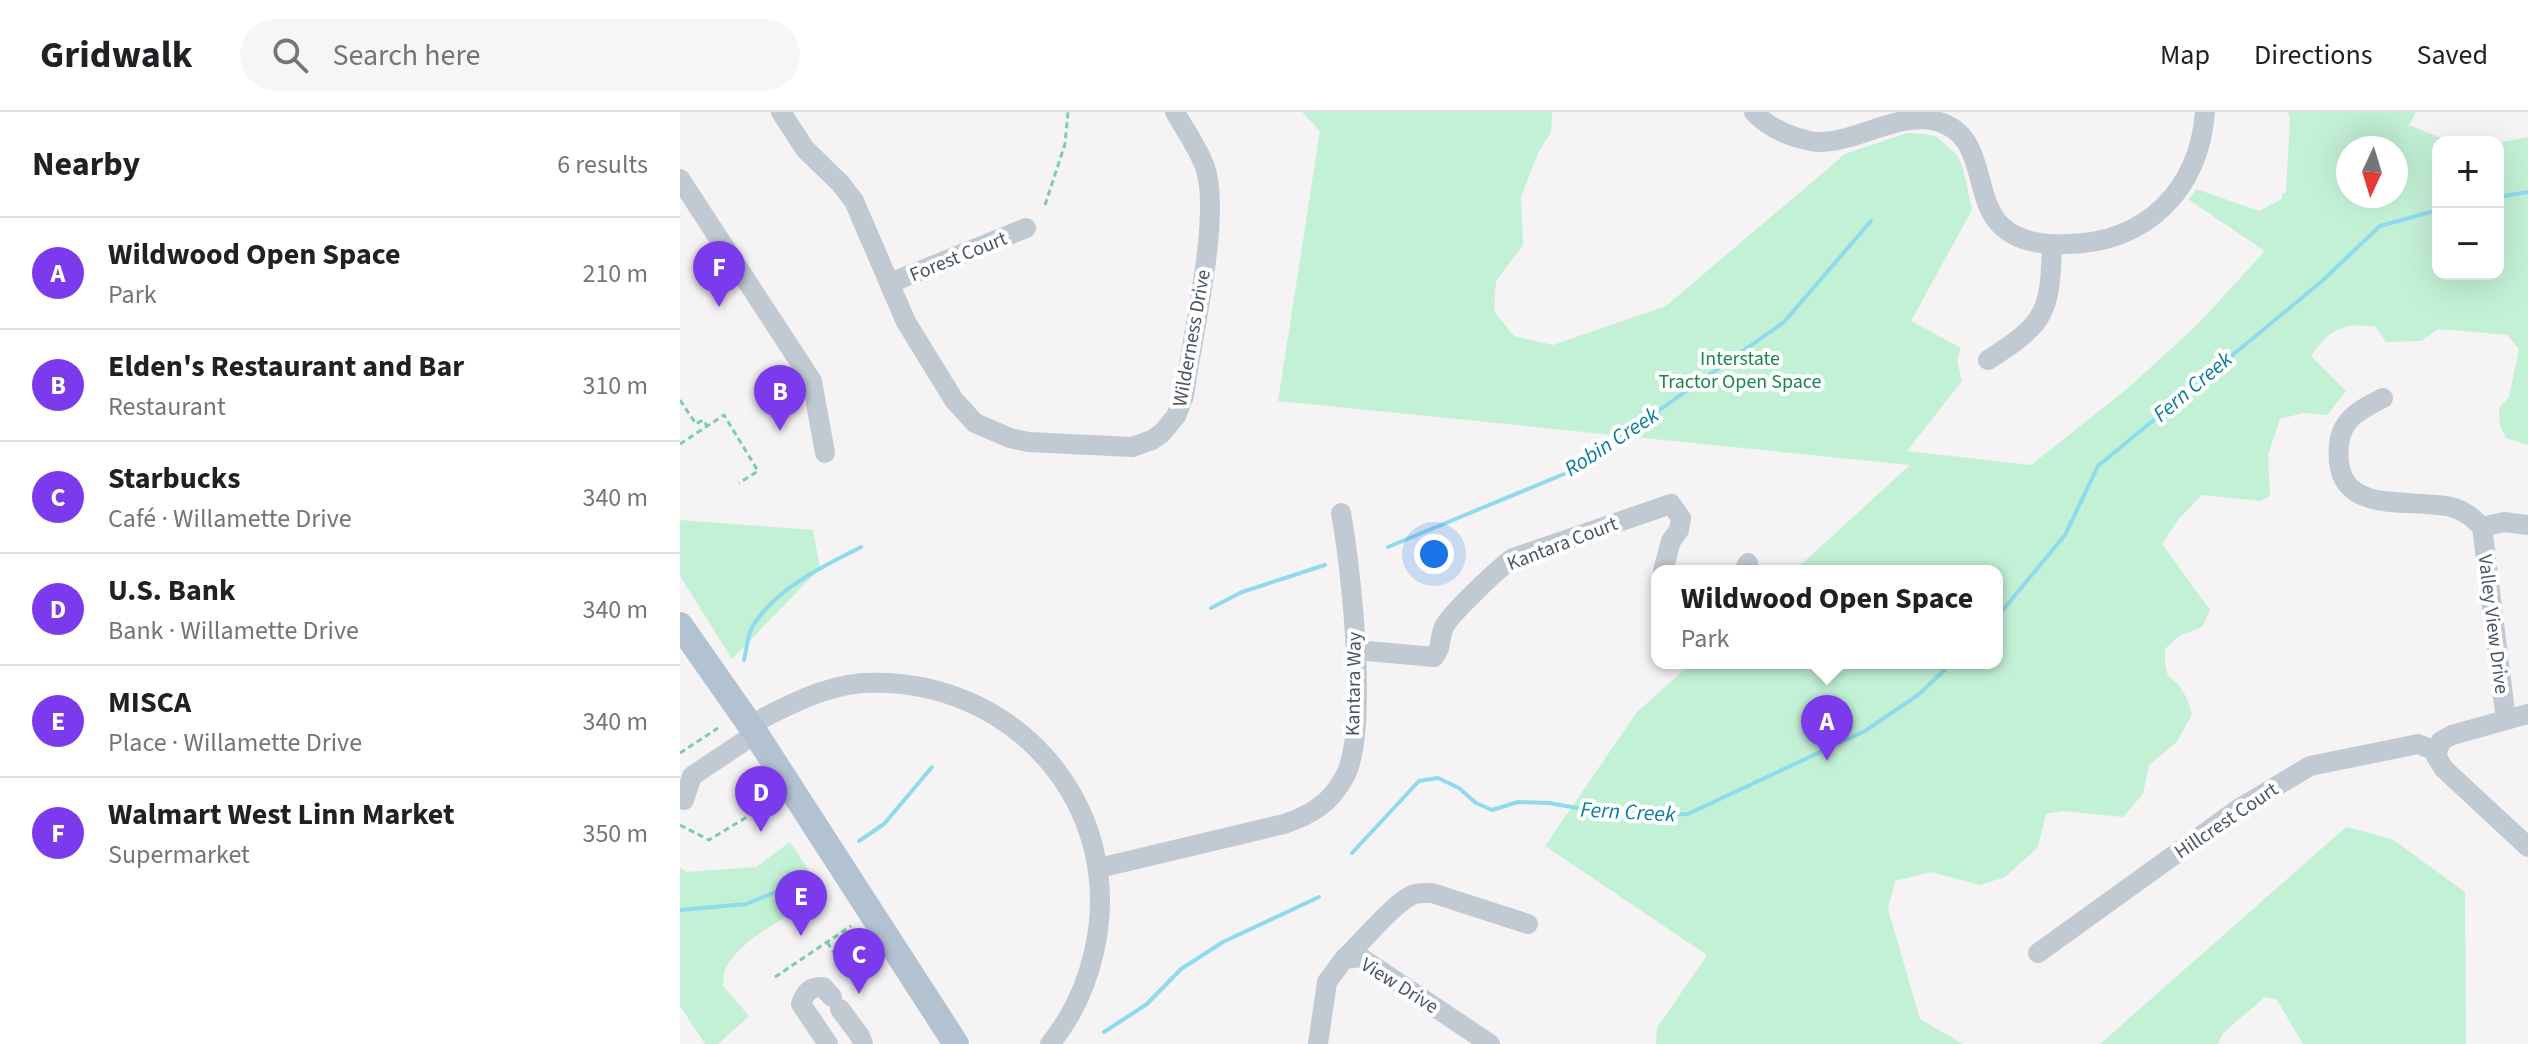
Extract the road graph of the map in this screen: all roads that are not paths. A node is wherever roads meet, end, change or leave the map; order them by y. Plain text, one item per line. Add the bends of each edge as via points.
1 (781, 112) edge
2 (1175, 112) edge
3 (1754, 112) edge
4 (2205, 112) edge
5 (680, 179) edge
6 (1026, 228) dead end
7 (2052, 245) junction
8 (890, 283) junction
9 (1988, 360) dead end
10 (2383, 398) dead end
11 (825, 453) dead end
12 (1341, 513) dead end
13 (2528, 525) edge
14 (2482, 527) junction
15 (1665, 565) edge
16 (680, 625) edge
17 (1356, 650) junction
18 (2528, 714) edge
19 (2506, 720) junction
20 (752, 730) junction
21 (2436, 751) junction
22 (684, 800) dead end
23 (2528, 847) edge
24 (1099, 868) junction
25 (1528, 924) dead end
26 (2038, 953) dead end
27 (1344, 959) junction
28 (828, 1044) edge
29 (863, 1044) edge
30 (956, 1044) edge
31 (1050, 1044) edge
32 (1318, 1044) edge
33 (1490, 1044) edge

1 - 8 street, Wilderness Drive via 805,149 854,201
2 - 8 street, Wilderness Drive via 1205,166 1208,229 1184,396 1170,425 1152,440 1120,448 1035,443 975,423 933,367
3 - 7 street via 1787,134 1815,143 1901,120 1949,126 1975,157 1996,221 2020,238
4 - 7 street via 2191,171 2164,207 2106,239
5 - 11 street via 812,381
6 - 8 street, Forest Court
7 - 9 street via 2044,313 2023,338
10 - 14 street via 2344,425 2339,464 2347,483 2368,499 2448,506
12 - 17 street, Kantara Way
13 - 14 street, Valley View Drive via 2504,522
14 - 19 street, Valley View Drive
15 - 17 street, Kantara Court via 1681,518 1671,504 1513,558 1444,626 1434,657
16 - 20 main road
17 - 24 street, Kantara Way via 1354,737 1346,774 1328,802 1284,824
18 - 19 street
19 - 21 street via 2452,735
20 - 22 street via 692,776
20 - 24 street via 793,703 862,683 919,686 971,702 1018,730 1051,764 1078,808
20 - 30 main road
21 - 23 street via 2444,769
21 - 26 street, Hillcrest Court via 2418,744 2310,766 2238,809
24 - 31 street via 1098,935 1088,977
25 - 27 street via 1419,893 1390,912
27 - 32 street, View Drive via 1327,982
27 - 33 street, View Drive via 1360,957
28 - 29 street via 801,1004 813,987 823,987

